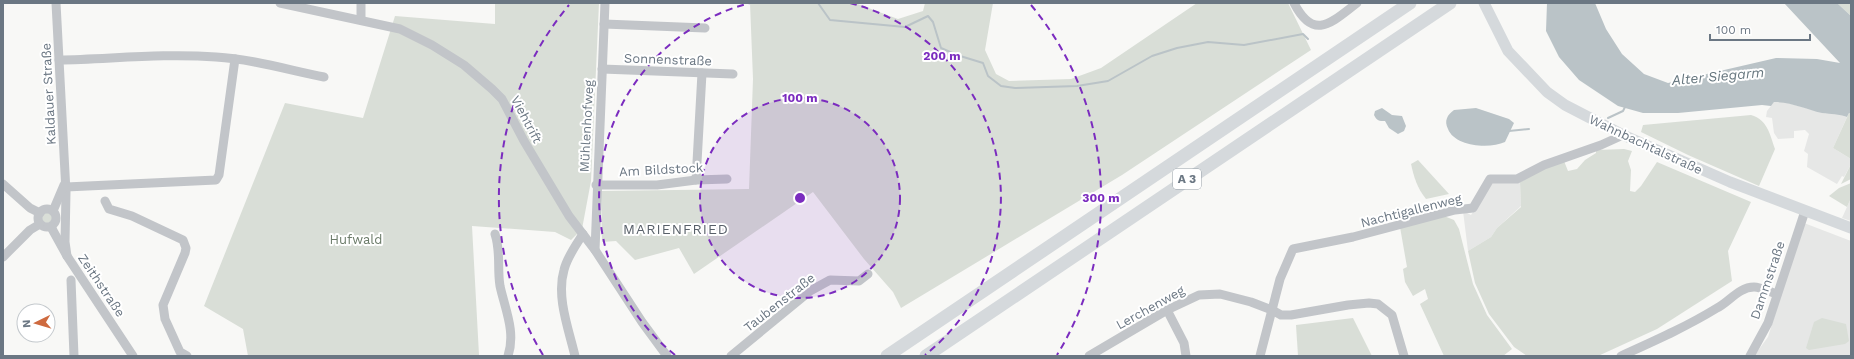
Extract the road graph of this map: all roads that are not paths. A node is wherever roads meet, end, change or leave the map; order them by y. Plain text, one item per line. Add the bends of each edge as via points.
1 (56, 3) edge
2 (280, 3) edge
3 (361, 3) edge
4 (605, 3) edge
5 (1294, 3) edge
6 (1357, 3) edge
7 (1410, 3) edge
8 (1450, 3) edge
9 (1484, 3) edge
10 (361, 20) junction
11 (604, 24) junction
12 (705, 28) dead end
13 (235, 59) junction
14 (59, 60) junction
15 (602, 69) junction
16 (702, 73) junction
17 (733, 74) dead end
18 (324, 76) dead end
19 (1623, 135) junction
20 (696, 180) junction
21 (727, 180) dead end
22 (3, 184) edge
23 (65, 185) junction
24 (596, 185) junction
25 (105, 201) dead end
26 (53, 211) junction
27 (1805, 211) junction
28 (40, 213) junction
29 (40, 224) junction
30 (51, 227) junction
31 (1851, 228) edge
32 (495, 234) dead end
33 (583, 234) junction
34 (595, 250) junction
35 (67, 256) junction
36 (3, 257) edge
37 (868, 274) dead end
38 (71, 280) dead end
39 (1777, 294) junction
40 (1167, 310) junction
41 (1272, 310) junction
42 (74, 356) edge
43 (133, 356) edge
44 (187, 356) edge
45 (508, 356) edge
46 (576, 356) edge
47 (667, 356) edge
48 (731, 356) edge
49 (887, 356) edge
50 (926, 356) edge
51 (1090, 356) edge
52 (1186, 356) edge
53 (1260, 356) edge
54 (1404, 356) edge
55 (1621, 356) edge
56 (1750, 356) edge

1 - 14 street, Kaldauer Straße
2 - 10 street, Viehtrift
3 - 10 street
4 - 11 street, Mühlenhofweg
5 - 6 street via 1309,23 1317,26 1328,24
7 - 49 highway, A 3
8 - 50 highway, A 3
9 - 19 main road, Wahnbachtalstraße via 1508,51 1546,92 1565,105
10 - 33 street, Viehtrift via 400,29 432,45 464,65 492,89 502,99 542,173
11 - 12 street
11 - 15 street, Mühlenhofweg
13 - 14 street via 152,55
13 - 18 street
13 - 23 street via 219,175 216,180
14 - 23 street, Kaldauer Straße
15 - 16 street, Sonnenstraße
15 - 24 street, Mühlenhofweg
16 - 17 street, Sonnenstraße
16 - 20 street
19 - 27 main road, Wahnbachtalstraße via 1730,182
19 - 41 street, Nachtigallenweg via 1544,165 1517,179 1490,179 1473,208 1293,249 1280,279
20 - 21 street, Am Bildstock
20 - 24 street, Am Bildstock via 657,185
22 - 28 street via 30,208
23 - 26 street, Kaldauer Straße
23 - 35 street, Kaldauer Straße
24 - 34 street, Mühlenhofweg
25 - 44 street via 109,209 132,216 183,240 185,253 163,305 165,319 180,352
26 - 28 street via 46,209
26 - 30 street via 57,219
27 - 31 main road, Wahnbachtalstraße
27 - 39 street, Dammstraße
28 - 29 street
29 - 30 street via 45,228
29 - 36 street via 30,230
30 - 35 street, Zeithstraße
32 - 45 street via 499,246 500,285 508,312 511,335
33 - 34 street, Viehtrift
33 - 46 street via 563,270 562,286 562,302
34 - 47 street, Viehtrift
35 - 43 street, Zeithstraße
37 - 48 street, Taubenstraße via 859,281 830,280 810,291
38 - 42 street
39 - 55 street via 1754,287 1744,290 1681,329
39 - 56 street, Dammstraße via 1768,323
40 - 41 street, Lerchenweg via 1199,295 1220,294
40 - 51 street, Lerchenweg
40 - 52 street via 1184,343
41 - 53 street
41 - 54 street, Lerchenweg via 1281,316 1348,305 1378,304 1392,315

